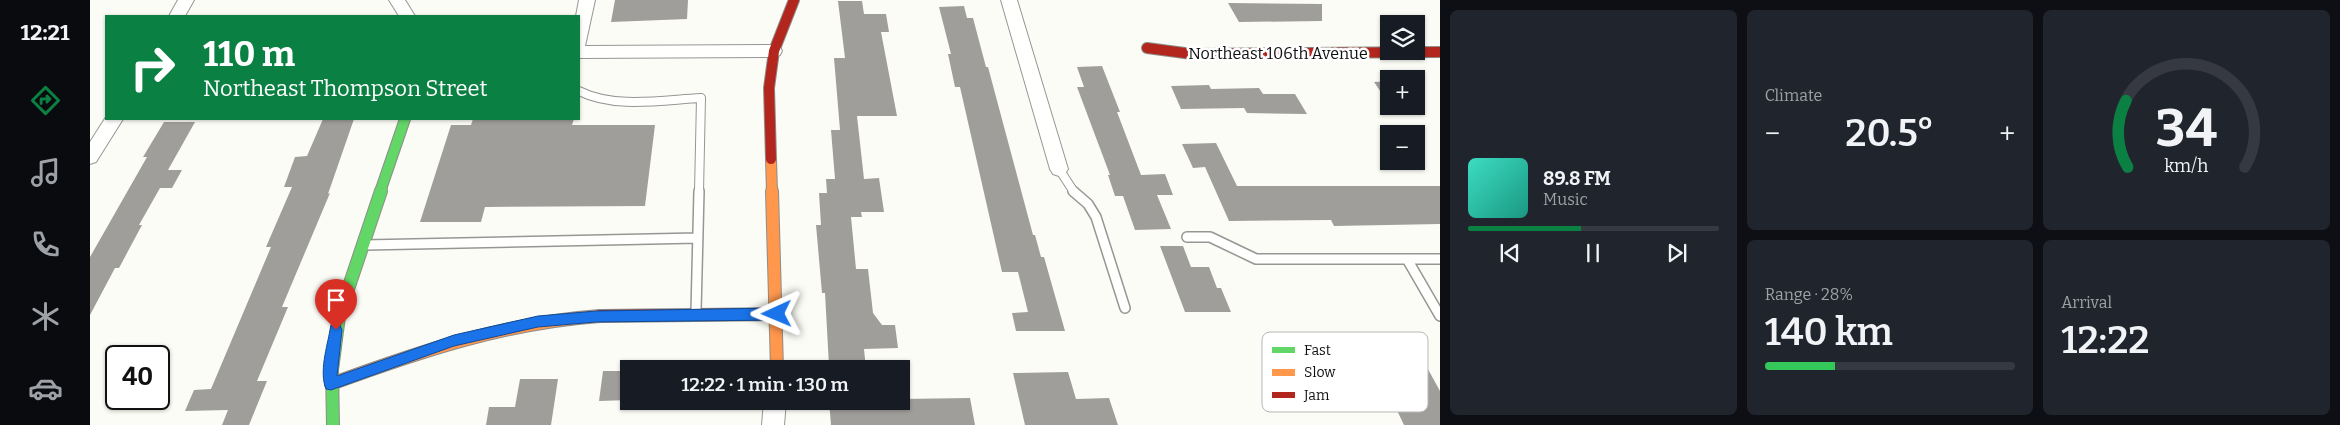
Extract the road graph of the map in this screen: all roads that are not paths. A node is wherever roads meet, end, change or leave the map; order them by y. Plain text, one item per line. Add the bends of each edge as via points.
1 (186, 0) edge
2 (397, 0) edge
3 (587, 0) edge
4 (794, 0) edge
5 (1009, 0) edge
6 (178, 15) edge
7 (406, 15) edge
8 (580, 38) edge
9 (1147, 48) dead end
10 (774, 51) junction
11 (580, 52) edge
12 (1440, 52) edge
13 (580, 91) edge
14 (113, 120) edge
15 (404, 120) edge
16 (90, 157) edge
17 (1059, 169) joint
18 (1186, 237) dead end
19 (698, 238) junction
20 (362, 245) junction
21 (1406, 259) junction
22 (1440, 259) edge
23 (1125, 308) dead end
24 (777, 314) junction
25 (696, 315) junction
26 (1440, 316) edge
27 (777, 360) edge
28 (331, 384) junction
29 (774, 410) edge
30 (333, 425) edge
31 (773, 425) edge

1 - 6 street
2 - 7 street
3 - 8 street
4 - 10 street
5 - 17 street
9 - 12 street, Northeast 106th Avenue via 1192,54
10 - 11 street
10 - 24 street via 769,88
13 - 19 lane via 615,101 702,98
14 - 16 street
15 - 20 street
17 - 23 lane via 1096,217
18 - 21 lane via 1210,237 1256,259
19 - 20 lane
19 - 25 lane
20 - 28 street via 332,343
21 - 22 lane
21 - 26 lane
24 - 25 street
24 - 27 street
25 - 28 street via 538,321 454,340
28 - 30 street
29 - 31 street

